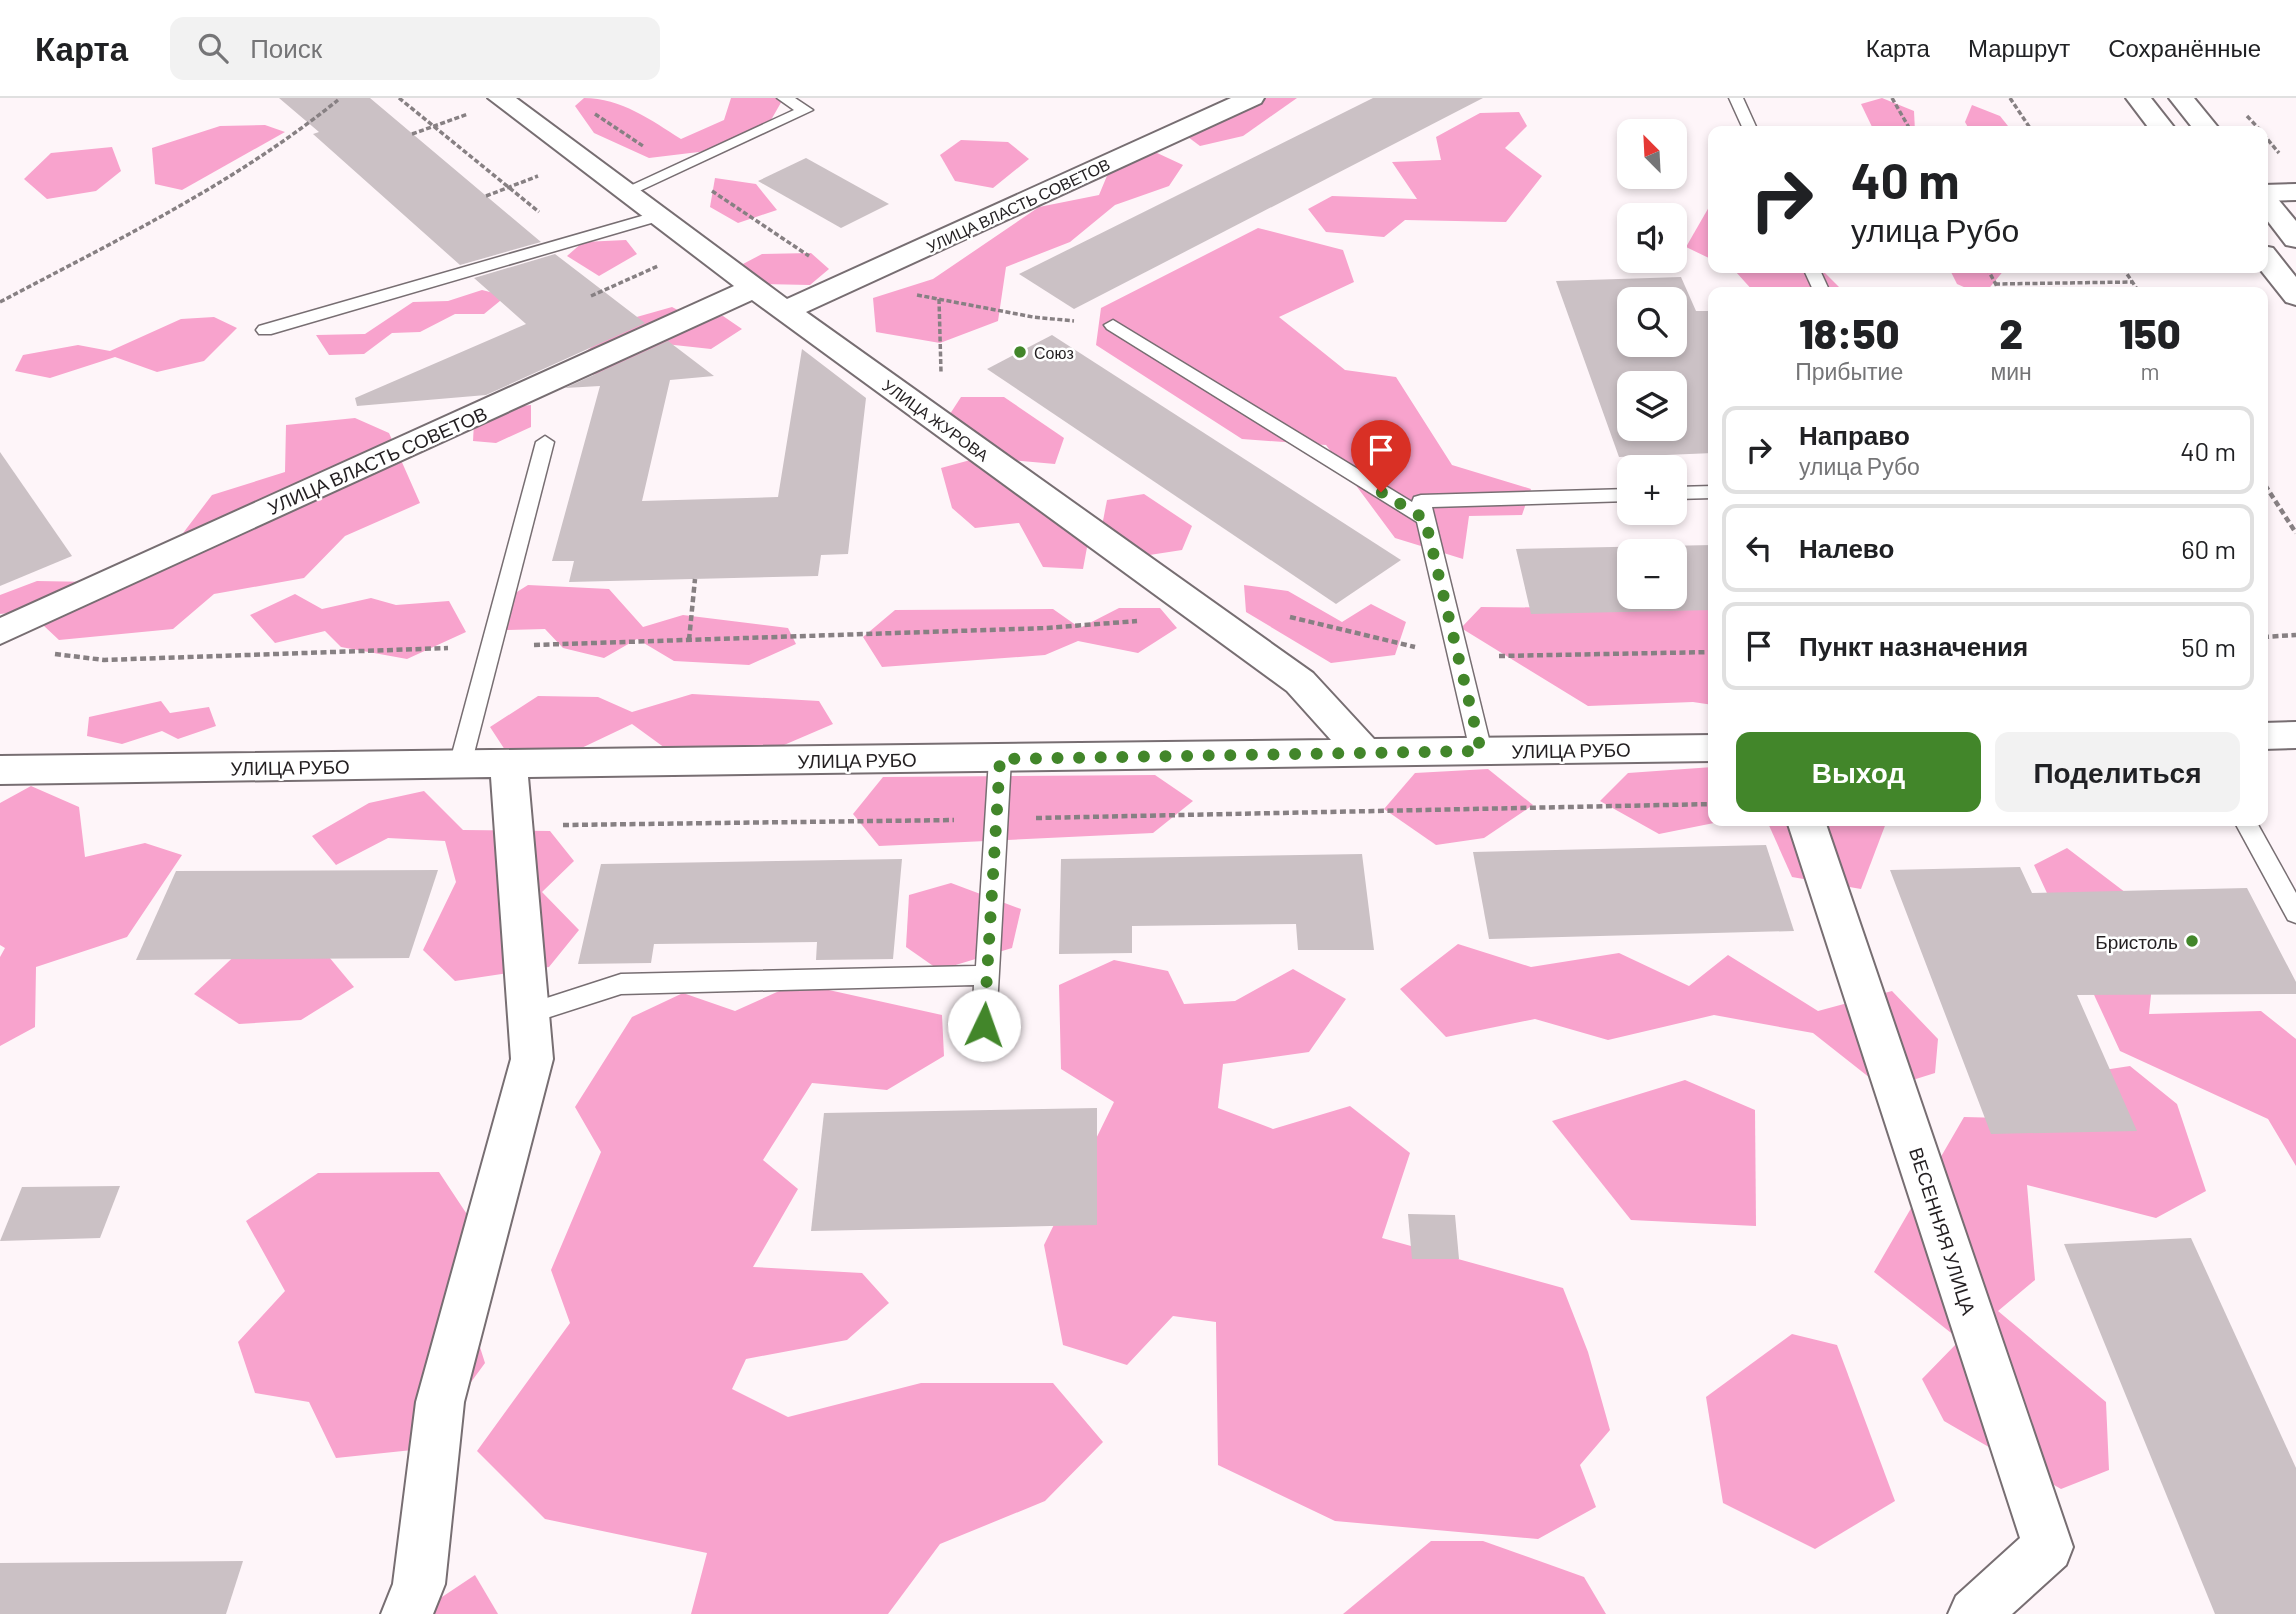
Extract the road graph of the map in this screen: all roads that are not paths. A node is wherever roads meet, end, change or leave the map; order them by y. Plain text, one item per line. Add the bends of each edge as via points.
1 (785, 98) edge
2 (1252, 98) edge
3 (1736, 98) edge
4 (2138, 98) edge
5 (2181, 98) edge
6 (502, 99) edge
7 (1749, 126) edge
8 (2160, 126) edge
9 (2204, 126) edge
10 (627, 191) junction
11 (2296, 192) edge
12 (2268, 195) edge
13 (2268, 202) edge
14 (659, 216) junction
15 (2296, 239) edge
16 (2268, 260) edge
17 (754, 288) junction
18 (2296, 296) edge
19 (785, 311) junction
20 (1114, 326) road end
21 (265, 330) dead end
22 (545, 442) dead end
23 (1708, 492) edge
24 (1687, 493) edge
25 (1617, 495) edge
26 (1425, 519) junction
27 (0, 632) edge
28 (2296, 735) edge
29 (2268, 737) edge
30 (1708, 748) edge
31 (1481, 751) junction
32 (1364, 752) junction
33 (1000, 759) junction
34 (508, 764) junction
35 (460, 765) junction
36 (0, 770) edge
37 (1808, 826) edge
38 (2248, 826) edge
39 (2296, 914) edge
40 (986, 975) junction
41 (528, 1014) junction
42 (984, 1025) dead end
43 (407, 1614) edge
44 (1974, 1614) edge

1 - 10 lane via 806,110
2 - 19 street, УЛИЦА ВЛАСТЬ СОВЕТОВ
3 - 7 lane
4 - 8 street
5 - 9 street
6 - 10 street, УЛИЦА ЖУРОВА
10 - 14 street, УЛИЦА ЖУРОВА
11 - 12 street
13 - 15 street
14 - 17 street, УЛИЦА ЖУРОВА
14 - 21 lane
16 - 18 street
17 - 19 street, УЛИЦА ЖУРОВА
17 - 27 street, УЛИЦА ВЛАСТЬ СОВЕТОВ
19 - 32 street, УЛИЦА ЖУРОВА via 1300,682
20 - 26 lane
22 - 35 lane
23 - 24 lane
25 - 26 lane via 1421,501
26 - 31 lane
28 - 29 street
30 - 31 street, УЛИЦА РУБО
31 - 32 street, УЛИЦА РУБО
32 - 33 street, УЛИЦА РУБО
33 - 34 street, УЛИЦА РУБО
33 - 40 lane
34 - 35 street, УЛИЦА РУБО
34 - 41 street
35 - 36 street, УЛИЦА РУБО
37 - 44 street, ВЕСЕННЯЯ УЛИЦА via 2048,1547
38 - 39 lane
40 - 41 lane via 621,984
40 - 42 lane
41 - 43 street via 532,1059 440,1402 419,1584

